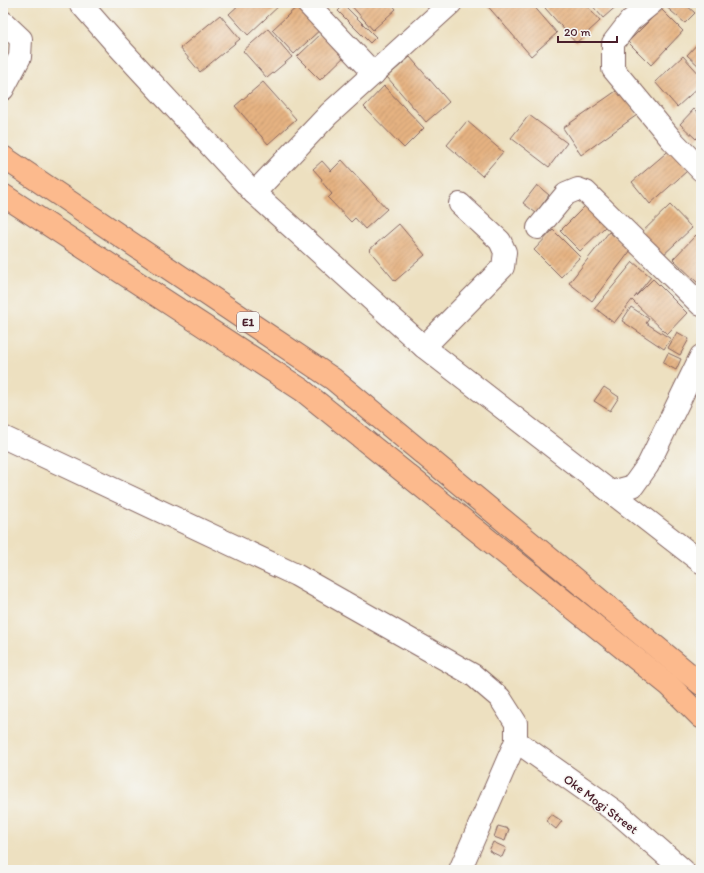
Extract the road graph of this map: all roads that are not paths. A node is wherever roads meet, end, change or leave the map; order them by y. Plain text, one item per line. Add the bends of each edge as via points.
1 (80, 3) edge
2 (307, 3) edge
3 (451, 3) edge
4 (652, 3) edge
5 (3, 22) edge
6 (374, 74) junction
7 (3, 89) edge
8 (3, 157) edge
9 (701, 170) edge
10 (254, 193) junction
11 (3, 195) edge
12 (460, 204) dead end
13 (538, 228) dead end
14 (701, 305) edge
15 (424, 347) junction
16 (701, 356) edge
17 (3, 437) edge
18 (611, 492) junction
19 (701, 562) edge
20 (701, 684) edge
21 (701, 717) edge
22 (516, 741) junction
23 (460, 870) edge
24 (683, 870) edge

1 - 10 street
2 - 6 street
3 - 6 street
4 - 9 street via 630,21 613,43 613,69 672,140
5 - 7 street via 21,39 20,57
6 - 10 street via 329,114
8 - 20 highway, E1 via 333,379
10 - 15 street
11 - 21 highway, E1 via 302,390 670,686
12 - 15 street via 500,241 505,252 503,267
13 - 14 street via 566,194 578,189 586,192
15 - 18 street
16 - 18 street via 648,465 633,486
17 - 22 street via 296,575 473,675 500,698 516,723
18 - 19 street
22 - 23 street
22 - 24 street, Oke Mogi Street via 619,814

